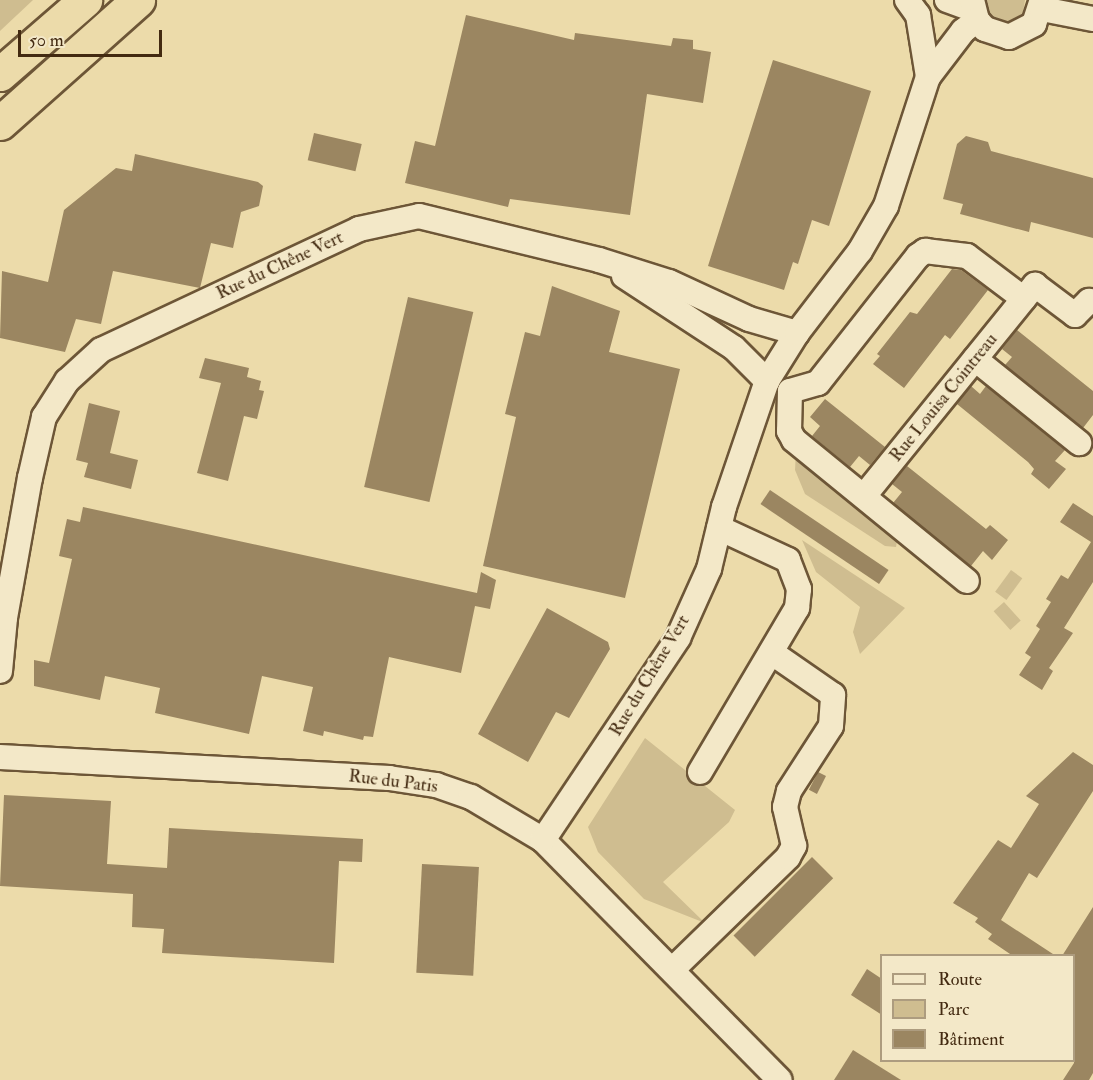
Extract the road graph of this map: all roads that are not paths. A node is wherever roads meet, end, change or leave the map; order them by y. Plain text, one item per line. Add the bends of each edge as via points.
1 (85, 0) edge
2 (138, 0) edge
3 (908, 0) edge
4 (947, 0) edge
5 (1042, 5) edge
6 (974, 10) edge
7 (1093, 19) edge
8 (997, 35) junction
9 (954, 44) junction
10 (0, 74) edge
11 (928, 76) junction
12 (0, 123) edge
13 (600, 260) junction
14 (1024, 299) junction
15 (1093, 302) edge
16 (797, 333) junction
17 (975, 359) junction
18 (768, 379) junction
19 (790, 392) junction
20 (1079, 443) dead end
21 (864, 496) junction
22 (719, 528) junction
23 (967, 581) dead end
24 (771, 652) junction
25 (0, 671) edge
26 (0, 757) edge
27 (700, 772) dead end
28 (543, 840) junction
29 (672, 970) junction
30 (780, 1080) edge

1 - 10 highway
2 - 12 highway
3 - 11 street, Rue du Chêne Vert via 918,15
4 - 6 street
5 - 7 street
5 - 8 street via 1034,24 1020,34
6 - 8 street
6 - 9 street, Rue du Chêne Vert
8 - 9 street
9 - 11 street, Rue du Chêne Vert
11 - 16 street, Rue du Chêne Vert via 886,206 860,251
13 - 16 street, Rue du Chêne Vert via 669,282 749,319
13 - 18 street via 734,348
13 - 25 street, Rue du Chêne Vert via 418,216 359,229 101,350 67,381 44,417 5,618
14 - 15 street via 1035,285 1075,315 1089,301
14 - 17 street, Rue Louisa Cointreau
14 - 19 street via 967,256 926,251 918,256 818,383
16 - 18 street, Rue du Chêne Vert
17 - 20 street
17 - 21 street, Rue Louisa Cointreau
18 - 19 street
18 - 22 street, Rue du Chêne Vert
19 - 21 street via 789,431 794,440
21 - 23 street
22 - 24 street via 788,560 796,573 797,608
22 - 28 street, Rue du Chêne Vert via 709,569 678,638
24 - 27 street
24 - 29 street via 833,695 835,713 831,726 789,791 785,807 794,846 788,857
26 - 28 street, Rue du Patis via 389,778 436,785 471,797
28 - 29 street, Rue du Patis
29 - 30 street, Rue du Patis

